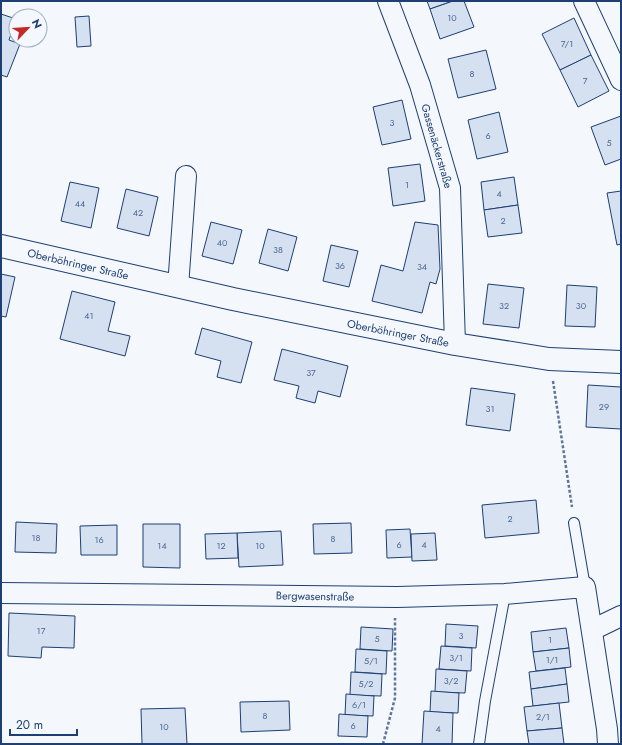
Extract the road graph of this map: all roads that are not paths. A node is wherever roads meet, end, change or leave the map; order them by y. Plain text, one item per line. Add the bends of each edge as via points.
1 (388, 1) edge
2 (585, 1) edge
3 (621, 80) edge
4 (186, 176) dead end
5 (1, 246) edge
6 (178, 287) junction
7 (455, 344) junction
8 (621, 362) edge
9 (574, 523) road end
10 (585, 587) junction
11 (1, 593) edge
12 (505, 594) junction
13 (621, 616) edge
14 (592, 630) junction
15 (608, 736) edge
16 (479, 744) edge

1 - 7 street, Gassenäckerstraße via 420,85 450,188
2 - 3 street
4 - 6 street
5 - 6 street, Oberböhringer Straße
6 - 7 street, Oberböhringer Straße
7 - 8 street, Oberböhringer Straße via 554,359
9 - 10 lane
10 - 12 street, Bergwasenstraße
10 - 14 street
11 - 12 street, Bergwasenstraße via 389,597
12 - 16 lane
13 - 14 street
14 - 15 street

